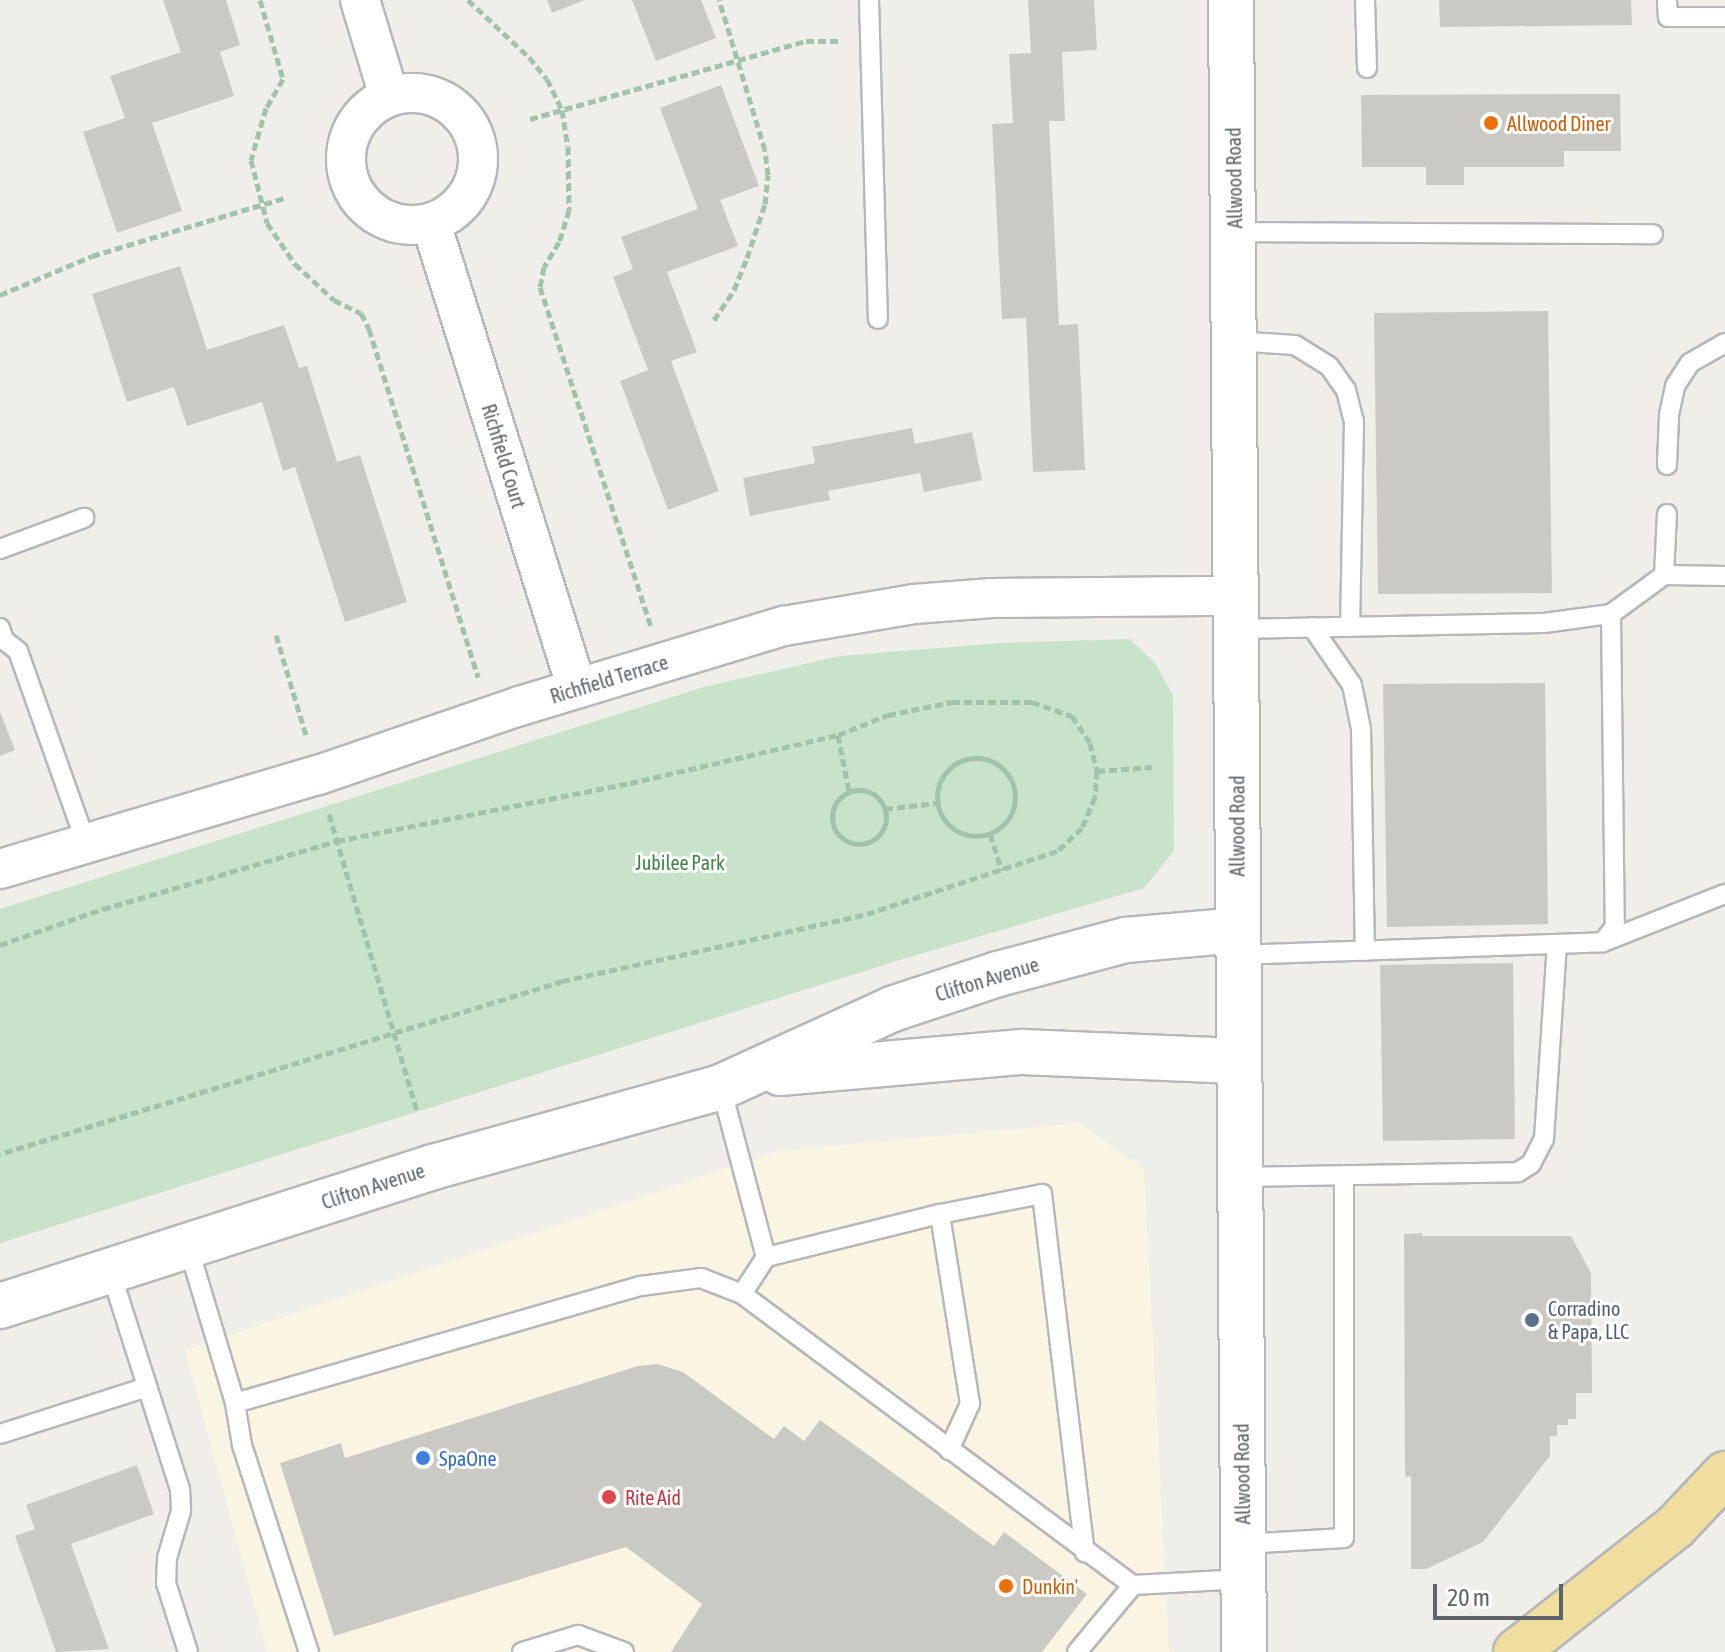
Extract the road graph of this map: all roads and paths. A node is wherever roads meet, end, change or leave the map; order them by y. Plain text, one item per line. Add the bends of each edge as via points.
1 (260, 0) edge
2 (360, 0) edge
3 (468, 0) edge
4 (719, 0) edge
5 (869, 0) edge
6 (1231, 0) edge
7 (1365, 0) edge
8 (1667, 0) edge
9 (1725, 17) edge
10 (870, 40) junction
11 (736, 61) junction
12 (1367, 68) dead end
13 (389, 96) junction
14 (562, 110) junction
15 (530, 119) dead end
16 (287, 197) dead end
17 (262, 204) junction
18 (431, 223) junction
19 (1235, 232) junction
20 (1653, 234) dead end
21 (0, 295) edge
22 (878, 319) dead end
23 (714, 320) dead end
24 (1234, 341) junction
25 (1725, 343) edge
26 (1667, 465) dead end
27 (1667, 514) dead end
28 (84, 518) dead end
29 (0, 549) edge
30 (1664, 575) junction
31 (1725, 576) edge
32 (1236, 612) junction
33 (1611, 614) junction
34 (1312, 627) junction
35 (1350, 627) junction
36 (0, 628) edge
37 (276, 635) dead end
38 (663, 663) junction
39 (577, 689) junction
40 (490, 717) junction
41 (838, 735) junction
42 (1152, 767) dead end
43 (1097, 771) junction
44 (318, 775) junction
45 (849, 791) junction
46 (937, 803) junction
47 (885, 809) junction
48 (990, 834) junction
49 (337, 841) junction
50 (86, 843) junction
51 (0, 869) edge
52 (1002, 870) junction
53 (1725, 894) edge
54 (1237, 942) junction
55 (1603, 942) junction
56 (1557, 944) junction
57 (0, 945) edge
58 (1365, 951) junction
59 (391, 1032) junction
60 (1238, 1061) junction
61 (736, 1081) junction
62 (417, 1112) dead end
63 (0, 1154) edge
64 (1344, 1175) junction
65 (1239, 1177) junction
66 (940, 1214) junction
67 (188, 1246) junction
68 (766, 1257) junction
69 (110, 1270) junction
70 (742, 1294) junction
71 (0, 1306) edge
72 (144, 1388) junction
73 (235, 1403) junction
74 (0, 1434) edge
75 (949, 1450) junction
76 (1725, 1474) edge
77 (1085, 1552) junction
78 (1243, 1562) junction
79 (1133, 1585) junction
80 (188, 1652) edge
81 (309, 1652) edge
82 (522, 1652) edge
83 (624, 1652) edge
84 (1077, 1652) edge
85 (1244, 1652) edge
86 (1516, 1652) edge

1 - 17 path via 283,79 266,108 251,160
2 - 13 street
3 - 14 path via 529,57
4 - 11 path
5 - 10 lane
6 - 19 main road, Allwood Road
7 - 12 lane
8 - 9 lane via 1668,17
10 - 11 path via 806,41
10 - 22 lane
11 - 14 path
11 - 23 path via 768,175 765,204 747,258
13 - 18 street via 354,125 346,146 353,191 386,221
13 - 18 street via 432,96 458,113 475,139 479,160 470,190 450,214
14 - 15 path
14 - 38 path via 569,210 540,287
16 - 17 path
17 - 21 path via 92,256
17 - 40 path via 267,223 295,264 334,300 361,313 369,329
18 - 39 street, Richfield Court
19 - 20 lane
19 - 24 main road, Allwood Road
24 - 32 main road, Allwood Road
24 - 35 lane via 1295,345 1329,366 1346,390 1354,421
25 - 26 lane via 1690,363 1675,386
27 - 30 lane
28 - 29 lane
30 - 31 lane
30 - 33 lane
32 - 34 lane
32 - 38 street, Richfield Terrace via 992,598 914,604 784,626
32 - 54 main road, Allwood Road
33 - 35 lane via 1544,623
33 - 55 lane via 1615,927
34 - 35 lane
34 - 58 lane via 1352,685 1361,729
36 - 50 lane via 4,640 18,651
37 - 44 path
38 - 39 street, Richfield Terrace
39 - 40 street, Richfield Terrace
40 - 44 street, Richfield Terrace
41 - 43 path via 888,715 952,702 1032,702 1072,716 1090,743
41 - 45 path
41 - 49 path
42 - 43 path
43 - 52 path via 1095,797 1082,828 1057,851
44 - 49 path
44 - 50 street, Richfield Terrace
45 - 47 path via 875,794
45 - 47 path via 832,811 835,829 847,841 865,844 880,835
46 - 47 path
46 - 48 path via 953,830
46 - 48 path via 938,783 955,763 980,758 993,762 1011,780 1015,805
48 - 52 path
49 - 57 path via 103,909
49 - 59 path
50 - 51 street, Richfield Terrace
52 - 59 path via 863,915 563,981
53 - 55 lane
54 - 58 lane
54 - 60 main road, Allwood Road
54 - 61 main road, Clifton Avenue via 1126,940 998,974 892,1009
55 - 56 lane
56 - 58 lane
56 - 64 lane via 1544,1139 1531,1164 1518,1172
59 - 62 path
59 - 63 path
60 - 61 main road, Clifton Avenue via 1022,1052
60 - 65 main road, Allwood Road
61 - 67 main road, Clifton Avenue via 433,1167
61 - 68 lane
64 - 65 lane
64 - 78 lane via 1344,1538
65 - 78 main road, Allwood Road
66 - 68 lane
66 - 75 lane via 970,1404
66 - 77 lane via 1042,1194
67 - 69 main road, Clifton Avenue
67 - 73 lane
68 - 70 lane
69 - 71 main road, Clifton Avenue
69 - 72 lane
70 - 73 lane via 701,1278 641,1286
70 - 75 lane
72 - 74 lane
72 - 80 lane via 157,1411 180,1490 181,1511 167,1558 166,1583
73 - 81 lane via 242,1445
75 - 77 lane
76 - 86 highway via 1675,1527
77 - 79 lane
78 - 79 lane
78 - 85 main road, Allwood Road
79 - 84 lane
82 - 83 lane via 578,1635

